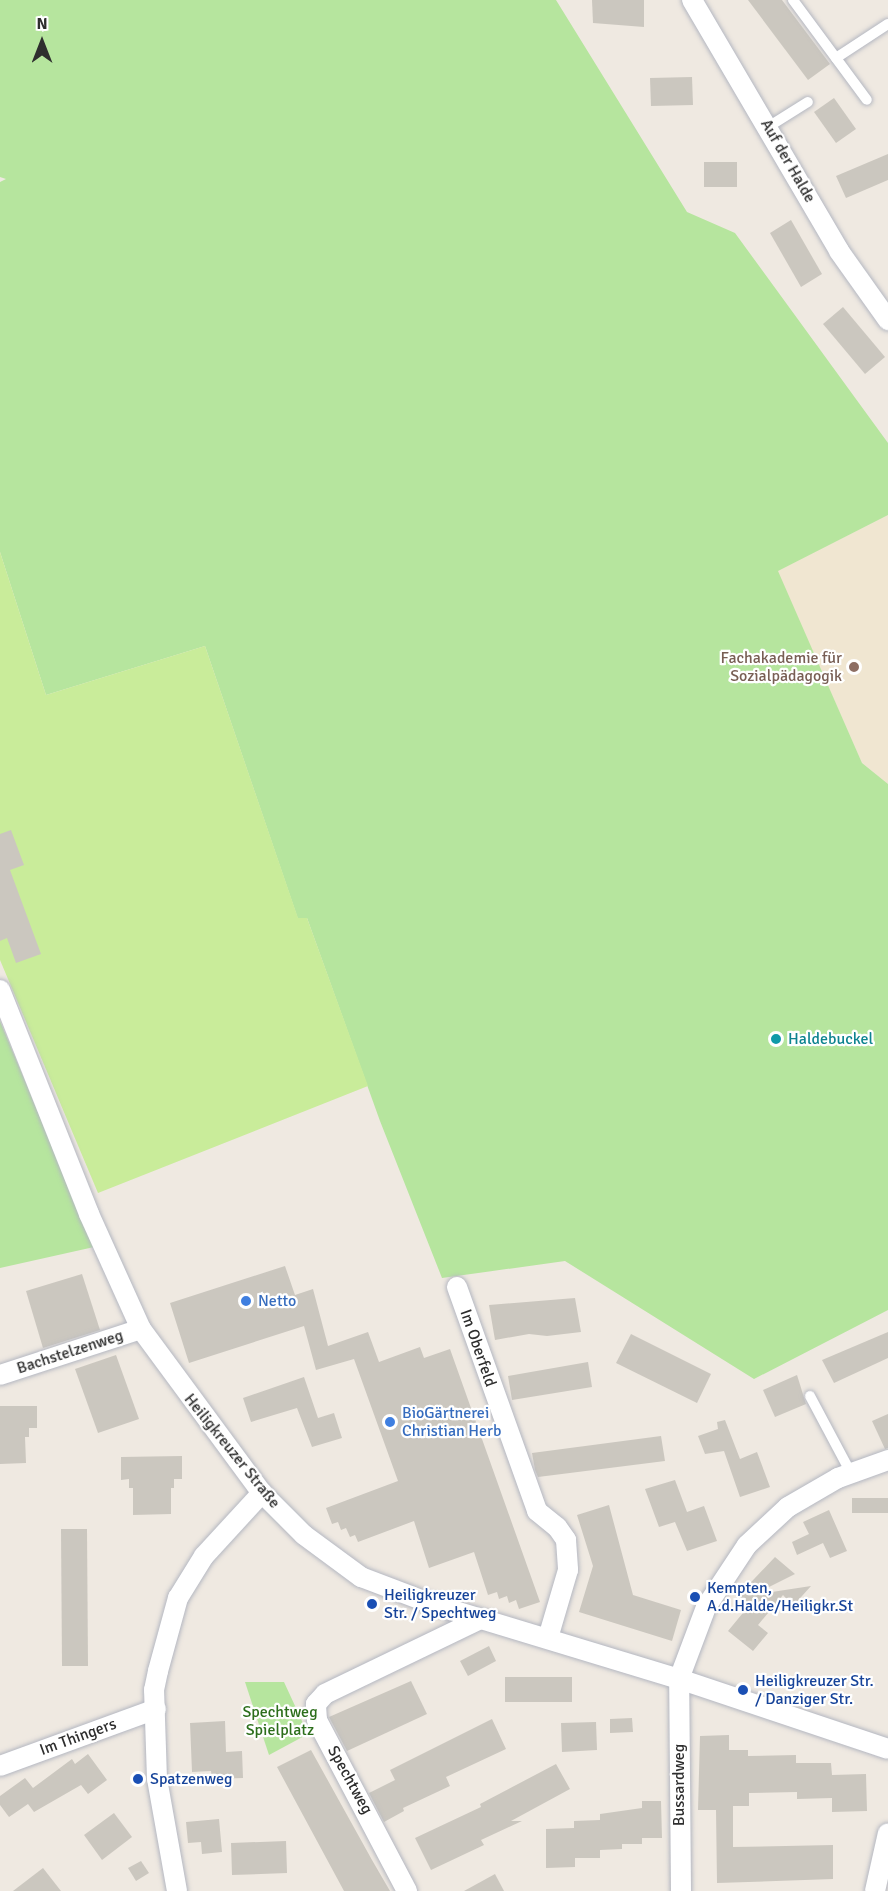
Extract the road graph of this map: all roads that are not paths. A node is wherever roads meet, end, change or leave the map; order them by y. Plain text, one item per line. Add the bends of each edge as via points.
1 (692, 0) edge
2 (793, 0) edge
3 (888, 24) edge
4 (836, 58) junction
5 (867, 100) dead end
6 (808, 102) dead end
7 (768, 127) junction
8 (888, 320) edge
9 (0, 990) edge
10 (457, 1287) dead end
11 (141, 1329) junction
12 (0, 1375) edge
13 (810, 1396) dead end
14 (888, 1460) edge
15 (851, 1473) junction
16 (262, 1493) junction
17 (478, 1620) junction
18 (548, 1638) junction
19 (679, 1679) junction
20 (156, 1709) junction
21 (888, 1749) edge
22 (0, 1766) edge
23 (888, 1833) edge
24 (177, 1891) edge
25 (407, 1891) edge
26 (681, 1891) edge
27 (875, 1891) edge

1 - 7 street, Auf der Halde
2 - 4 lane
3 - 4 lane
4 - 5 lane
6 - 7 lane
7 - 8 street, Auf der Halde via 839,251
9 - 11 street, Heiligkreuzer Straße via 84,1204
10 - 18 street, Im Oberfeld via 537,1511 566,1540 568,1570
11 - 12 street, Bachstelzenweg
11 - 16 street, Heiligkreuzer Straße
13 - 15 lane
14 - 15 street
15 - 19 street via 788,1507 747,1545 706,1607
16 - 17 street, Heiligkreuzer Straße via 304,1535 361,1577
16 - 20 street via 204,1556 178,1598 158,1671
17 - 18 street, Heiligkreuzer Straße
17 - 25 street, Spechtweg via 325,1694 316,1704 316,1720
18 - 19 street, Heiligkreuzer Straße
19 - 21 street, Heiligkreuzer Straße
19 - 26 street, Bussardweg
20 - 22 street, Im Thingers
20 - 24 street via 157,1779
23 - 27 street

